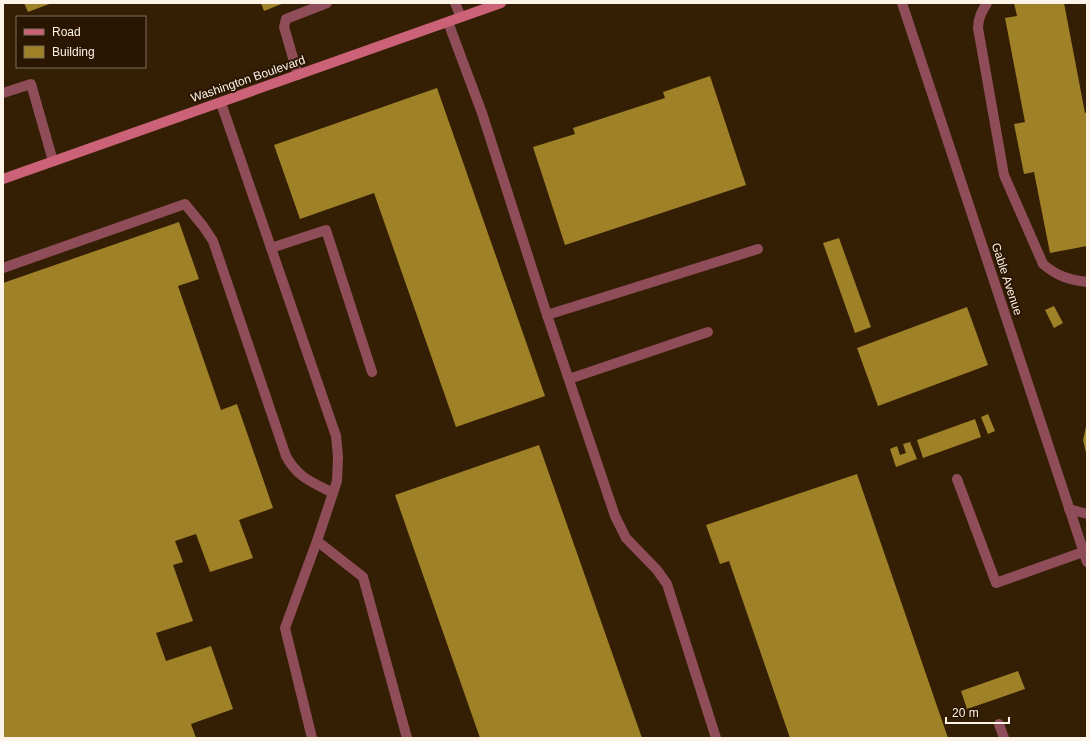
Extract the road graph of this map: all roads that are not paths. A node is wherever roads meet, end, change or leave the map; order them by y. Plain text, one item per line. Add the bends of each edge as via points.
1 (327, 3) edge
2 (455, 3) edge
3 (501, 3) edge
4 (902, 3) edge
5 (987, 3) edge
6 (461, 17) junction
7 (448, 22) junction
8 (298, 75) junction
9 (3, 93) edge
10 (221, 103) junction
11 (53, 162) junction
12 (3, 179) edge
13 (271, 248) junction
14 (758, 249) dead end
15 (3, 268) edge
16 (1087, 282) edge
17 (547, 315) junction
18 (708, 332) dead end
19 (372, 372) dead end
20 (568, 379) junction
21 (957, 479) dead end
22 (333, 493) junction
23 (1069, 509) junction
24 (1087, 514) edge
25 (317, 541) junction
26 (1083, 552) junction
27 (1087, 562) edge
28 (999, 724) dead end
29 (312, 738) edge
30 (407, 738) edge
31 (716, 738) edge
32 (1004, 738) edge

1 - 8 street via 286,19 284,27
2 - 6 street
3 - 6 main road, Washington Boulevard
4 - 23 street, Gable Avenue
5 - 16 street via 978,21 978,28 1004,175 1043,264 1070,280
6 - 7 main road, Washington Boulevard
7 - 8 main road, Washington Boulevard
7 - 17 street via 482,113
8 - 10 main road, Washington Boulevard
9 - 11 street via 31,84
10 - 11 main road, Washington Boulevard
10 - 13 street
11 - 12 main road, Washington Boulevard
13 - 19 street via 326,230
13 - 22 street via 336,436 337,481
14 - 17 street
15 - 22 street via 185,204 213,241 286,456 302,477
17 - 20 street
18 - 20 street
20 - 31 street via 615,516 626,538 667,584
21 - 26 street via 996,583
22 - 25 street
23 - 24 street
23 - 26 street, Gable Avenue
25 - 29 street via 285,628
25 - 30 street via 363,577
26 - 27 street, Gable Avenue
28 - 32 street

